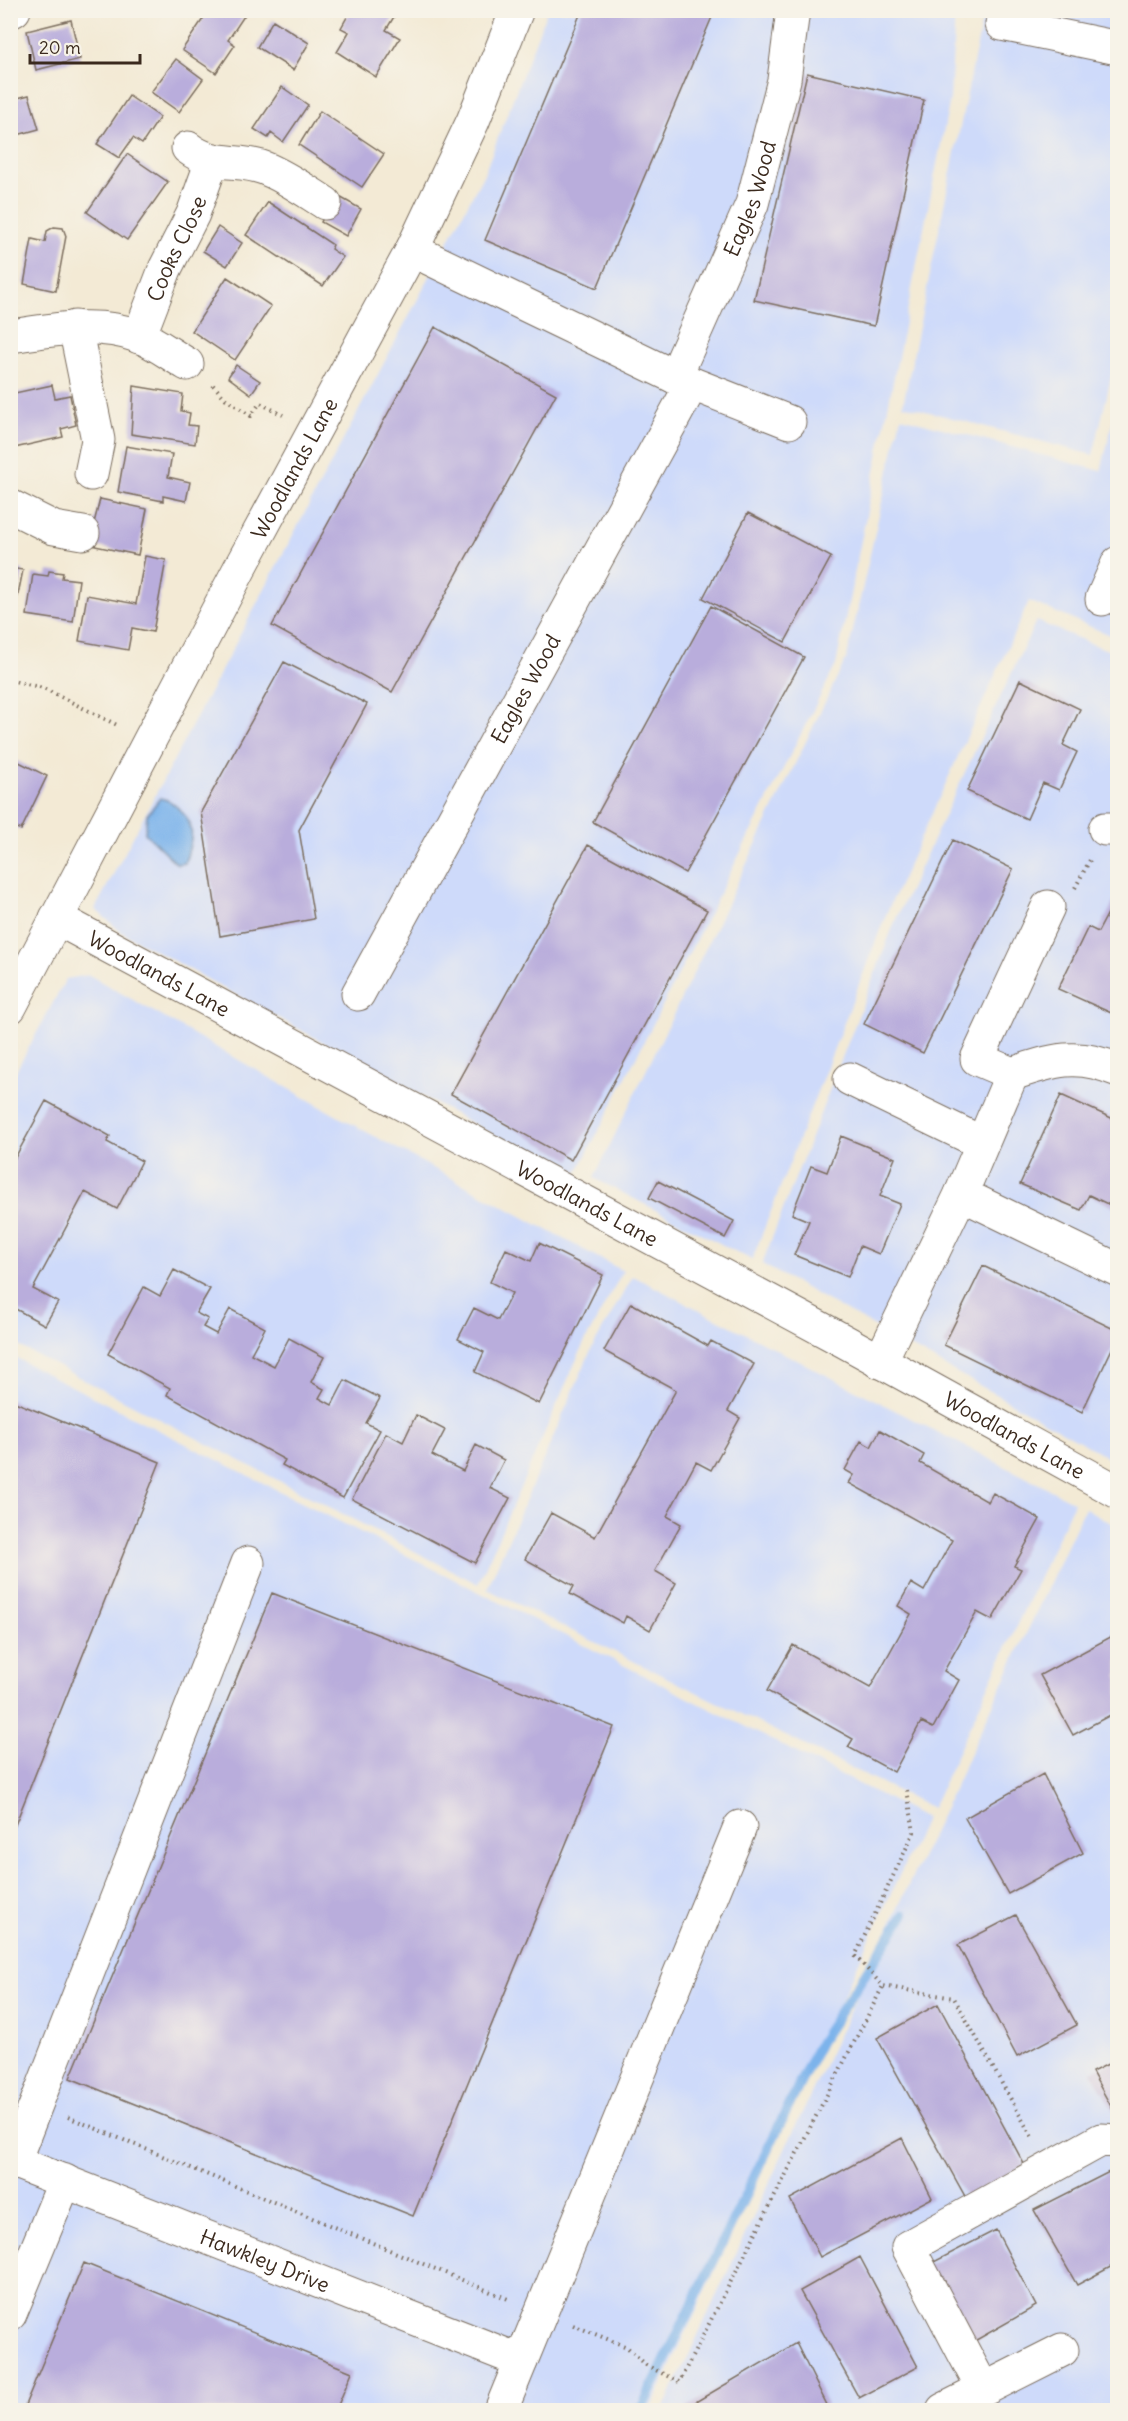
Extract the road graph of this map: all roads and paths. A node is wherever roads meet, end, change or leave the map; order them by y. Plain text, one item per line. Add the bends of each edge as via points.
1 (517, 10) edge
2 (793, 10) edge
3 (1002, 24) dead end
4 (1118, 48) edge
5 (325, 203) dead end
6 (412, 250) junction
7 (75, 327) junction
8 (10, 336) edge
9 (140, 337) junction
10 (187, 364) joint
11 (684, 380) junction
12 (789, 422) dead end
13 (315, 432) junction
14 (91, 474) dead end
15 (10, 506) edge
16 (68, 531) dead end
17 (1118, 563) edge
18 (1102, 600) dead end
19 (10, 680) edge
20 (151, 742) junction
21 (1048, 907) dead end
22 (56, 918) junction
23 (358, 994) dead end
24 (10, 1007) edge
25 (1118, 1070) edge
26 (1012, 1074) junction
27 (850, 1079) dead end
28 (982, 1143) junction
29 (961, 1194) junction
30 (1118, 1270) edge
31 (880, 1362) junction
32 (1115, 1484) edge
33 (248, 1563) dead end
34 (908, 1790) dead end
35 (740, 1827) dead end
36 (883, 1986) junction
37 (36, 2104) junction
38 (1118, 2141) edge
39 (12, 2161) edge
40 (1049, 2168) junction
41 (65, 2181) junction
42 (541, 2312) junction
43 (10, 2314) edge
44 (1062, 2350) dead end
45 (521, 2361) junction
46 (983, 2389) junction
47 (501, 2410) edge
48 (943, 2410) edge

1 - 6 street, Woodlands Lane via 473,121
2 - 11 street, Eagles Wood via 784,80 752,204
3 - 4 street
5 - 9 street, Cooks Close via 263,168 200,155 193,214 165,269
6 - 11 street
6 - 13 street, Woodlands Lane
7 - 8 street
7 - 9 street
7 - 14 street via 98,440
9 - 10 street
10 - 13 path via 251,416 260,403
11 - 12 street
11 - 23 street, Eagles Wood
13 - 20 street, Woodlands Lane
15 - 16 street
17 - 18 street
19 - 20 path via 43,688
20 - 22 street, Woodlands Lane
21 - 26 street via 977,1059
22 - 24 street, Woodlands Lane
22 - 31 street, Woodlands Lane
25 - 26 street via 1095,1060 1053,1060
26 - 28 street
27 - 28 street
28 - 29 street
29 - 30 street
29 - 31 street
31 - 32 street, Woodlands Lane
33 - 37 street
34 - 36 path via 914,1832 855,1956
35 - 42 street
36 - 40 path via 954,1998
36 - 42 path via 679,2382 646,2365 627,2347
37 - 39 street
37 - 42 path
38 - 40 street via 1101,2139
39 - 41 street, Hawkley Drive
40 - 46 street via 908,2247
41 - 43 street
41 - 45 street, Hawkley Drive
42 - 45 street
44 - 46 street
45 - 47 street
46 - 48 street

